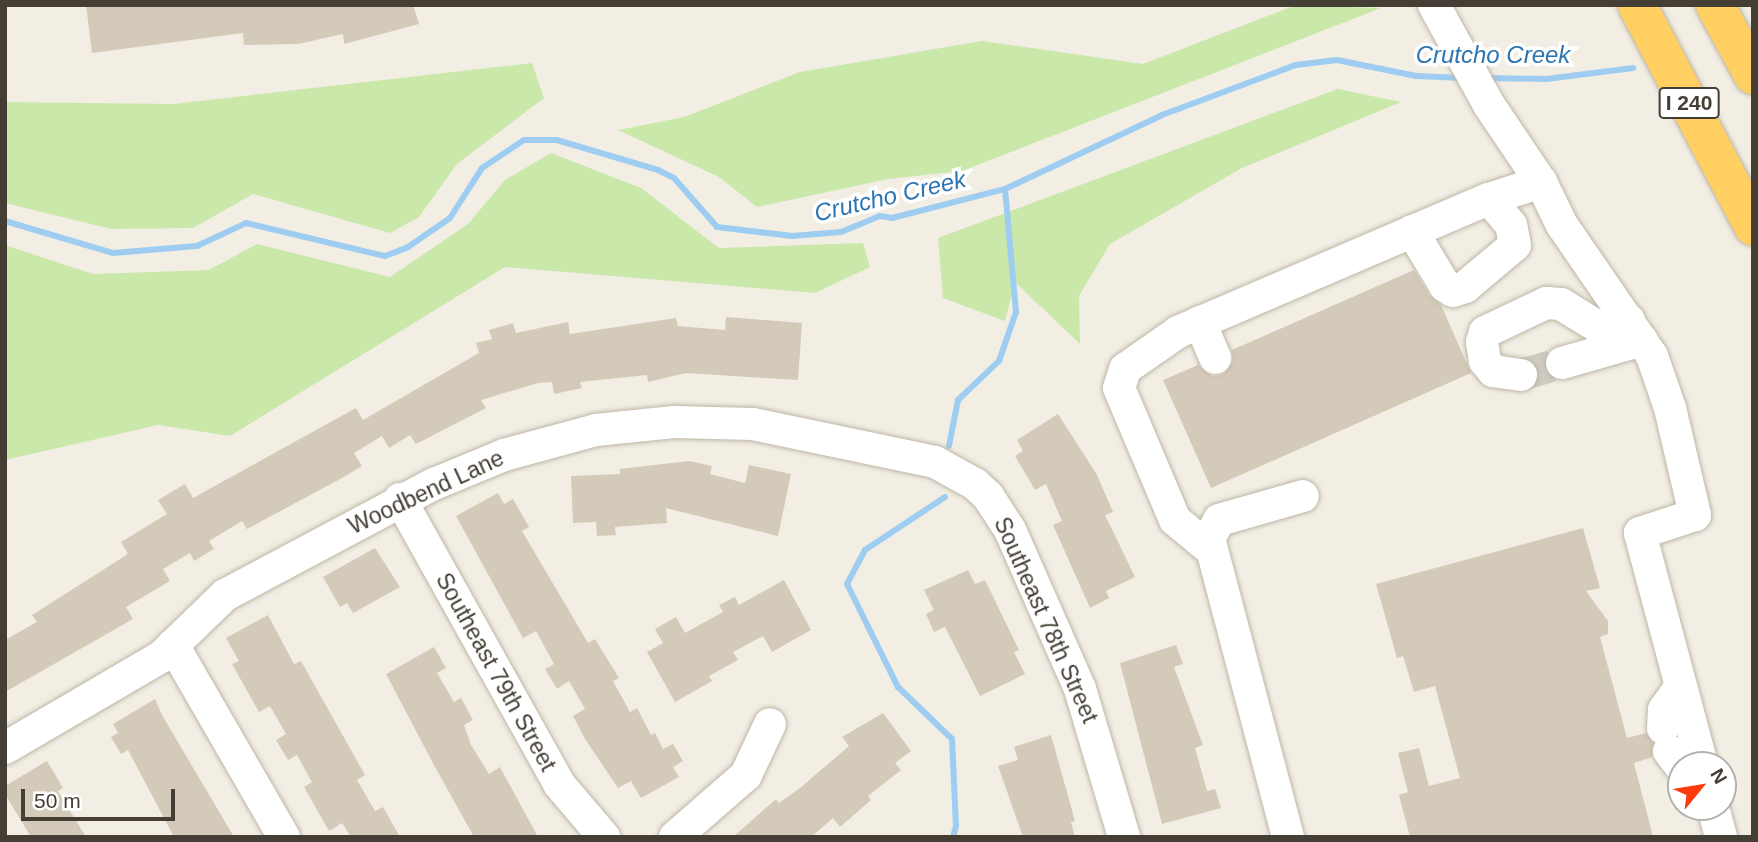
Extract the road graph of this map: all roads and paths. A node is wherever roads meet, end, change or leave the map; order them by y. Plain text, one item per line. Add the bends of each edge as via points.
1 (1637, 5) edge
2 (1715, 5) edge
3 (1440, 15) edge
4 (1753, 75) edge
5 (1541, 182) junction
6 (1489, 198) junction
7 (1747, 214) edge
8 (1412, 231) junction
9 (1753, 237) edge
10 (1208, 319) junction
11 (1588, 324) junction
12 (1636, 330) junction
13 (1222, 354) dead end
14 (1521, 376) tunnel mouth
15 (905, 455) joint
16 (1303, 496) dead end
17 (400, 499) junction
18 (1209, 548) junction
19 (173, 645) junction
20 (1680, 687) junction
21 (770, 724) dead end
22 (5, 748) edge
23 (1671, 749) edge
24 (1698, 751) edge
25 (284, 837) edge
26 (604, 837) edge
27 (675, 837) edge
28 (1124, 837) edge
29 (1288, 837) edge

1 - 7 highway, I 240
2 - 4 highway, I 240
3 - 5 street via 1489,105
5 - 6 street
5 - 12 street via 1562,225
6 - 8 street
6 - 8 street via 1511,225 1515,245 1465,287 1453,291 1445,286
7 - 9 highway
8 - 10 street
10 - 13 street
10 - 18 street via 1148,349 1125,369 1119,388 1175,520
11 - 12 street
11 - 12 street via 1572,361
11 - 14 street via 1561,304 1546,303 1485,332 1485,361 1493,371
12 - 20 street via 1670,408 1695,515 1640,533
15 - 17 street, Woodbend Lane via 753,425 635,424 504,455
15 - 28 street, Southeast 78th Street via 935,462 975,484 1010,530 1080,689
16 - 18 street via 1219,520 1211,529
17 - 19 street, Woodbend Lane via 225,595
17 - 26 street, Southeast 79th Street via 559,784
18 - 29 street
19 - 22 street, Woodbend Lane via 138,671
19 - 25 street
20 - 23 street via 1664,710
20 - 24 street
21 - 27 street via 746,775

